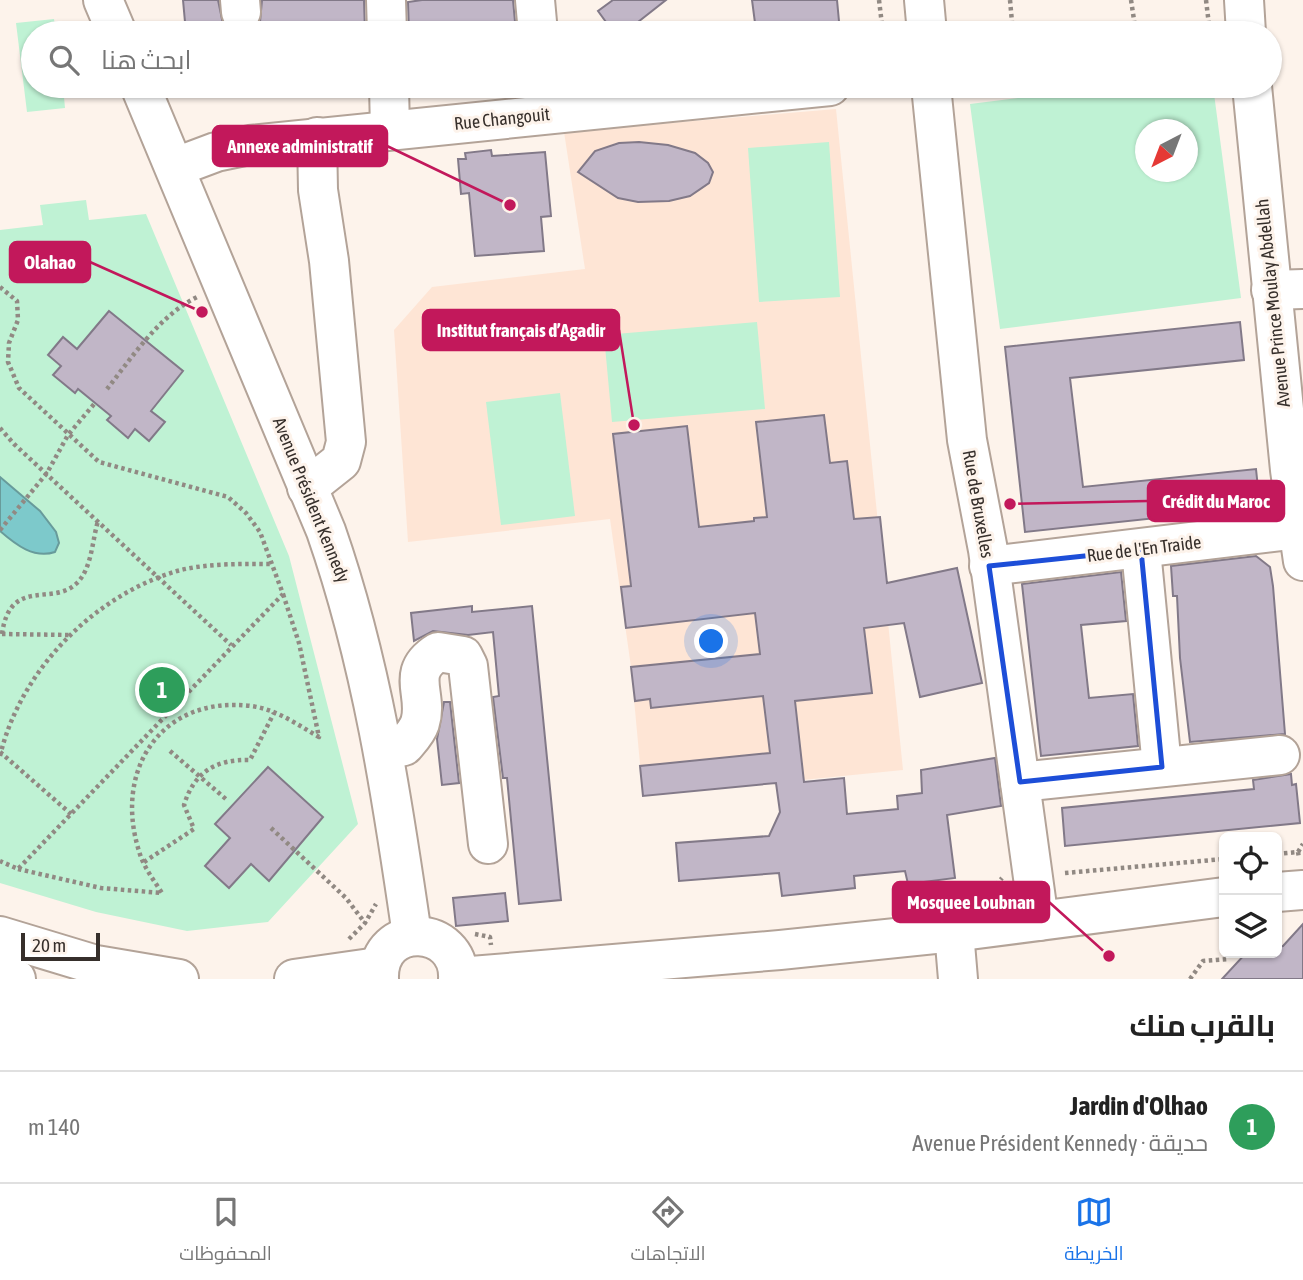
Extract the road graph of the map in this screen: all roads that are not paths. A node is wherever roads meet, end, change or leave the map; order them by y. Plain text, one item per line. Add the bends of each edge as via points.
1 (103, 0) edge
2 (386, 0) edge
3 (535, 0) edge
4 (923, 0) edge
5 (1244, 0) edge
6 (112, 21) edge
7 (387, 21) edge
8 (537, 21) edge
9 (926, 21) edge
10 (1245, 21) edge
11 (145, 98) edge
12 (389, 98) edge
13 (585, 98) edge
14 (932, 98) edge
15 (1254, 98) edge
16 (544, 100) edge
17 (390, 131) junction
18 (317, 138) junction
19 (176, 167) junction
20 (1287, 289) edge
21 (307, 488) junction
22 (1301, 545) edge
23 (1140, 550) junction
24 (989, 566) junction
25 (384, 750) junction
26 (1280, 755) dead end
27 (1162, 767) junction
28 (1020, 782) junction
29 (488, 844) dead end
30 (1303, 890) edge
31 (1282, 892) edge
32 (1219, 898) edge
33 (1039, 921) junction
34 (954, 932) junction
35 (412, 935) junction
36 (0, 936) edge
37 (752, 966) edge
38 (378, 973) edge
39 (0, 974) edge
40 (458, 978) edge
41 (16, 979) edge
42 (179, 979) edge
43 (293, 979) edge
44 (958, 979) edge

1 - 6 street
2 - 7 street
3 - 8 street
4 - 9 street
5 - 10 street
11 - 19 street, Avenue Président Kennedy
12 - 17 street
13 - 16 street, Rue Changouit
14 - 24 street, Rue de Bruxelles via 967,440
15 - 20 street, Avenue Prince Moulay Abdellah
16 - 17 street, Rue Changouit
17 - 18 street, Rue Changouit
18 - 19 street, Rue Changouit via 250,145
18 - 21 street via 318,190 346,442 341,460
19 - 21 street, Avenue Président Kennedy
20 - 22 street, Avenue Prince Moulay Abdellah
21 - 25 street, Avenue Président Kennedy via 350,599
22 - 23 street, Rue de l'En Traide
23 - 24 street, Rue de l'En Traide
23 - 27 street
24 - 28 street, Rue de Bruxelles
25 - 29 street via 404,746 420,723 422,664 438,653 463,656 468,666
25 - 35 street, Avenue Président Kennedy
26 - 27 street
27 - 28 street
28 - 33 street, Rue de Bruxelles
30 - 31 street
32 - 33 street
33 - 34 street
34 - 37 street
34 - 44 street
35 - 38 street via 391,946
35 - 40 street via 435,939 449,950
36 - 42 street via 96,965
37 - 40 street
38 - 43 street
39 - 41 street

